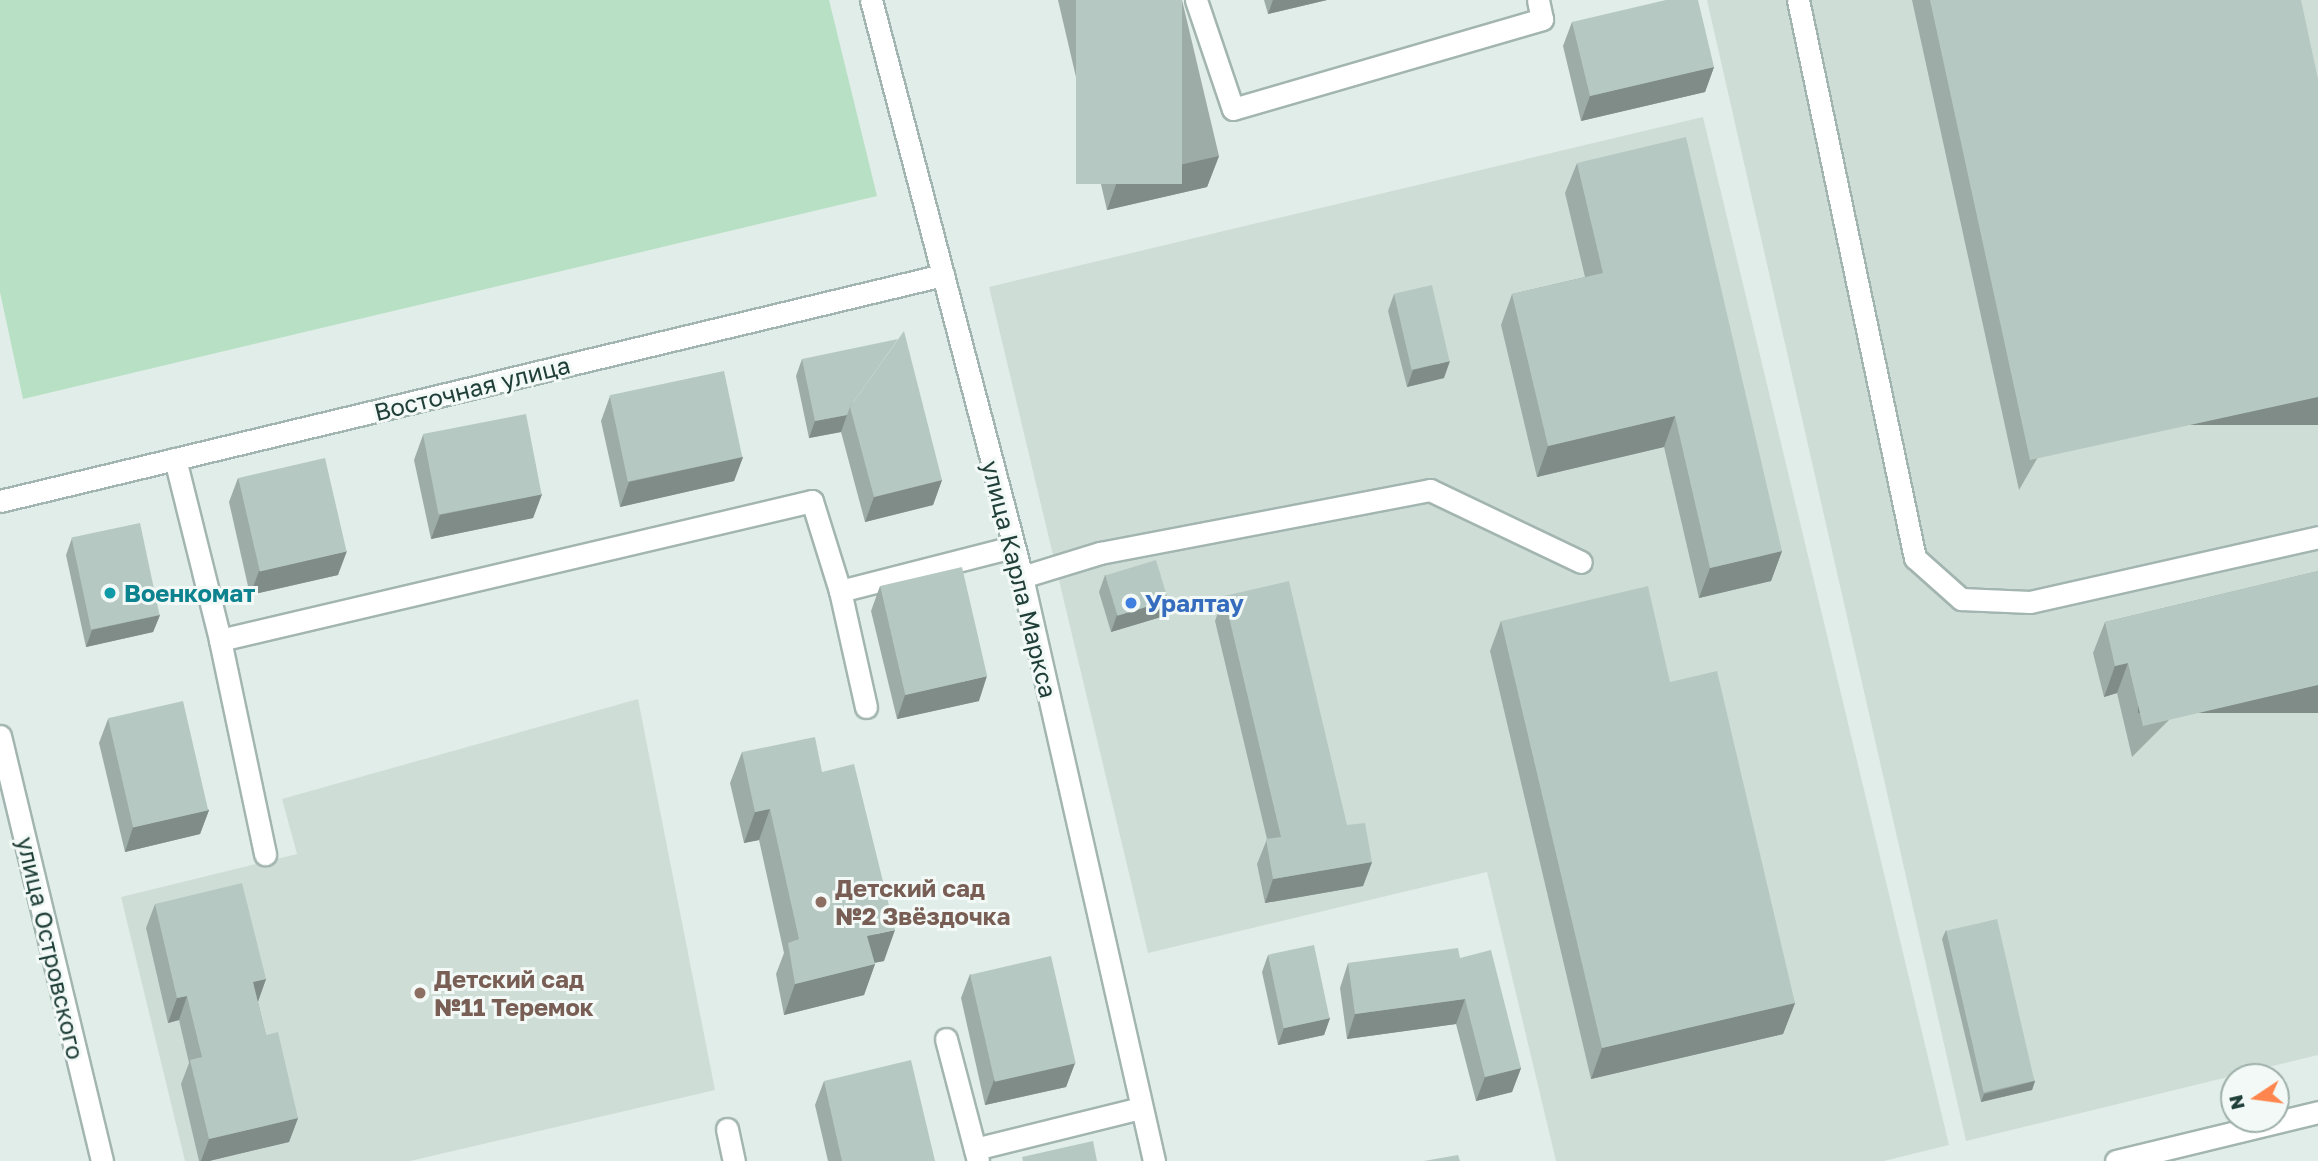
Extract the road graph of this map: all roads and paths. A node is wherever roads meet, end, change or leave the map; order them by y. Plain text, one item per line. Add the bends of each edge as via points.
1 (870, 0) edge
2 (1196, 0) edge
3 (1538, 0) edge
4 (1798, 0) edge
5 (943, 275) junction
6 (175, 459) junction
7 (0, 501) edge
8 (2318, 537) edge
9 (1013, 547) junction
10 (1580, 562) dead end
11 (1022, 577) junction
12 (840, 591) junction
13 (220, 640) junction
14 (866, 707) dead end
15 (0, 736) edge
16 (265, 854) dead end
17 (946, 1039) dead end
18 (1141, 1108) junction
19 (2318, 1112) edge
20 (727, 1129) dead end
21 (977, 1155) edge
22 (102, 1161) edge
23 (734, 1161) edge
24 (1154, 1161) edge
25 (2116, 1161) edge

1 - 5 street, улица Карла Маркса
2 - 3 street via 1233,109 1542,19
4 - 8 street via 1915,558 1961,599 2030,602
5 - 6 street, Восточная улица
5 - 9 street, улица Карла Маркса
6 - 7 street, Восточная улица
6 - 13 street
9 - 11 street, улица Карла Маркса
9 - 12 street
10 - 11 street via 1430,490 1100,553
11 - 18 street, улица Карла Маркса
12 - 13 street via 813,501
12 - 14 street
13 - 16 street
15 - 22 street, улица Островского
17 - 21 street
18 - 21 street
18 - 24 street, улица Карла Маркса
19 - 25 street
20 - 23 street

